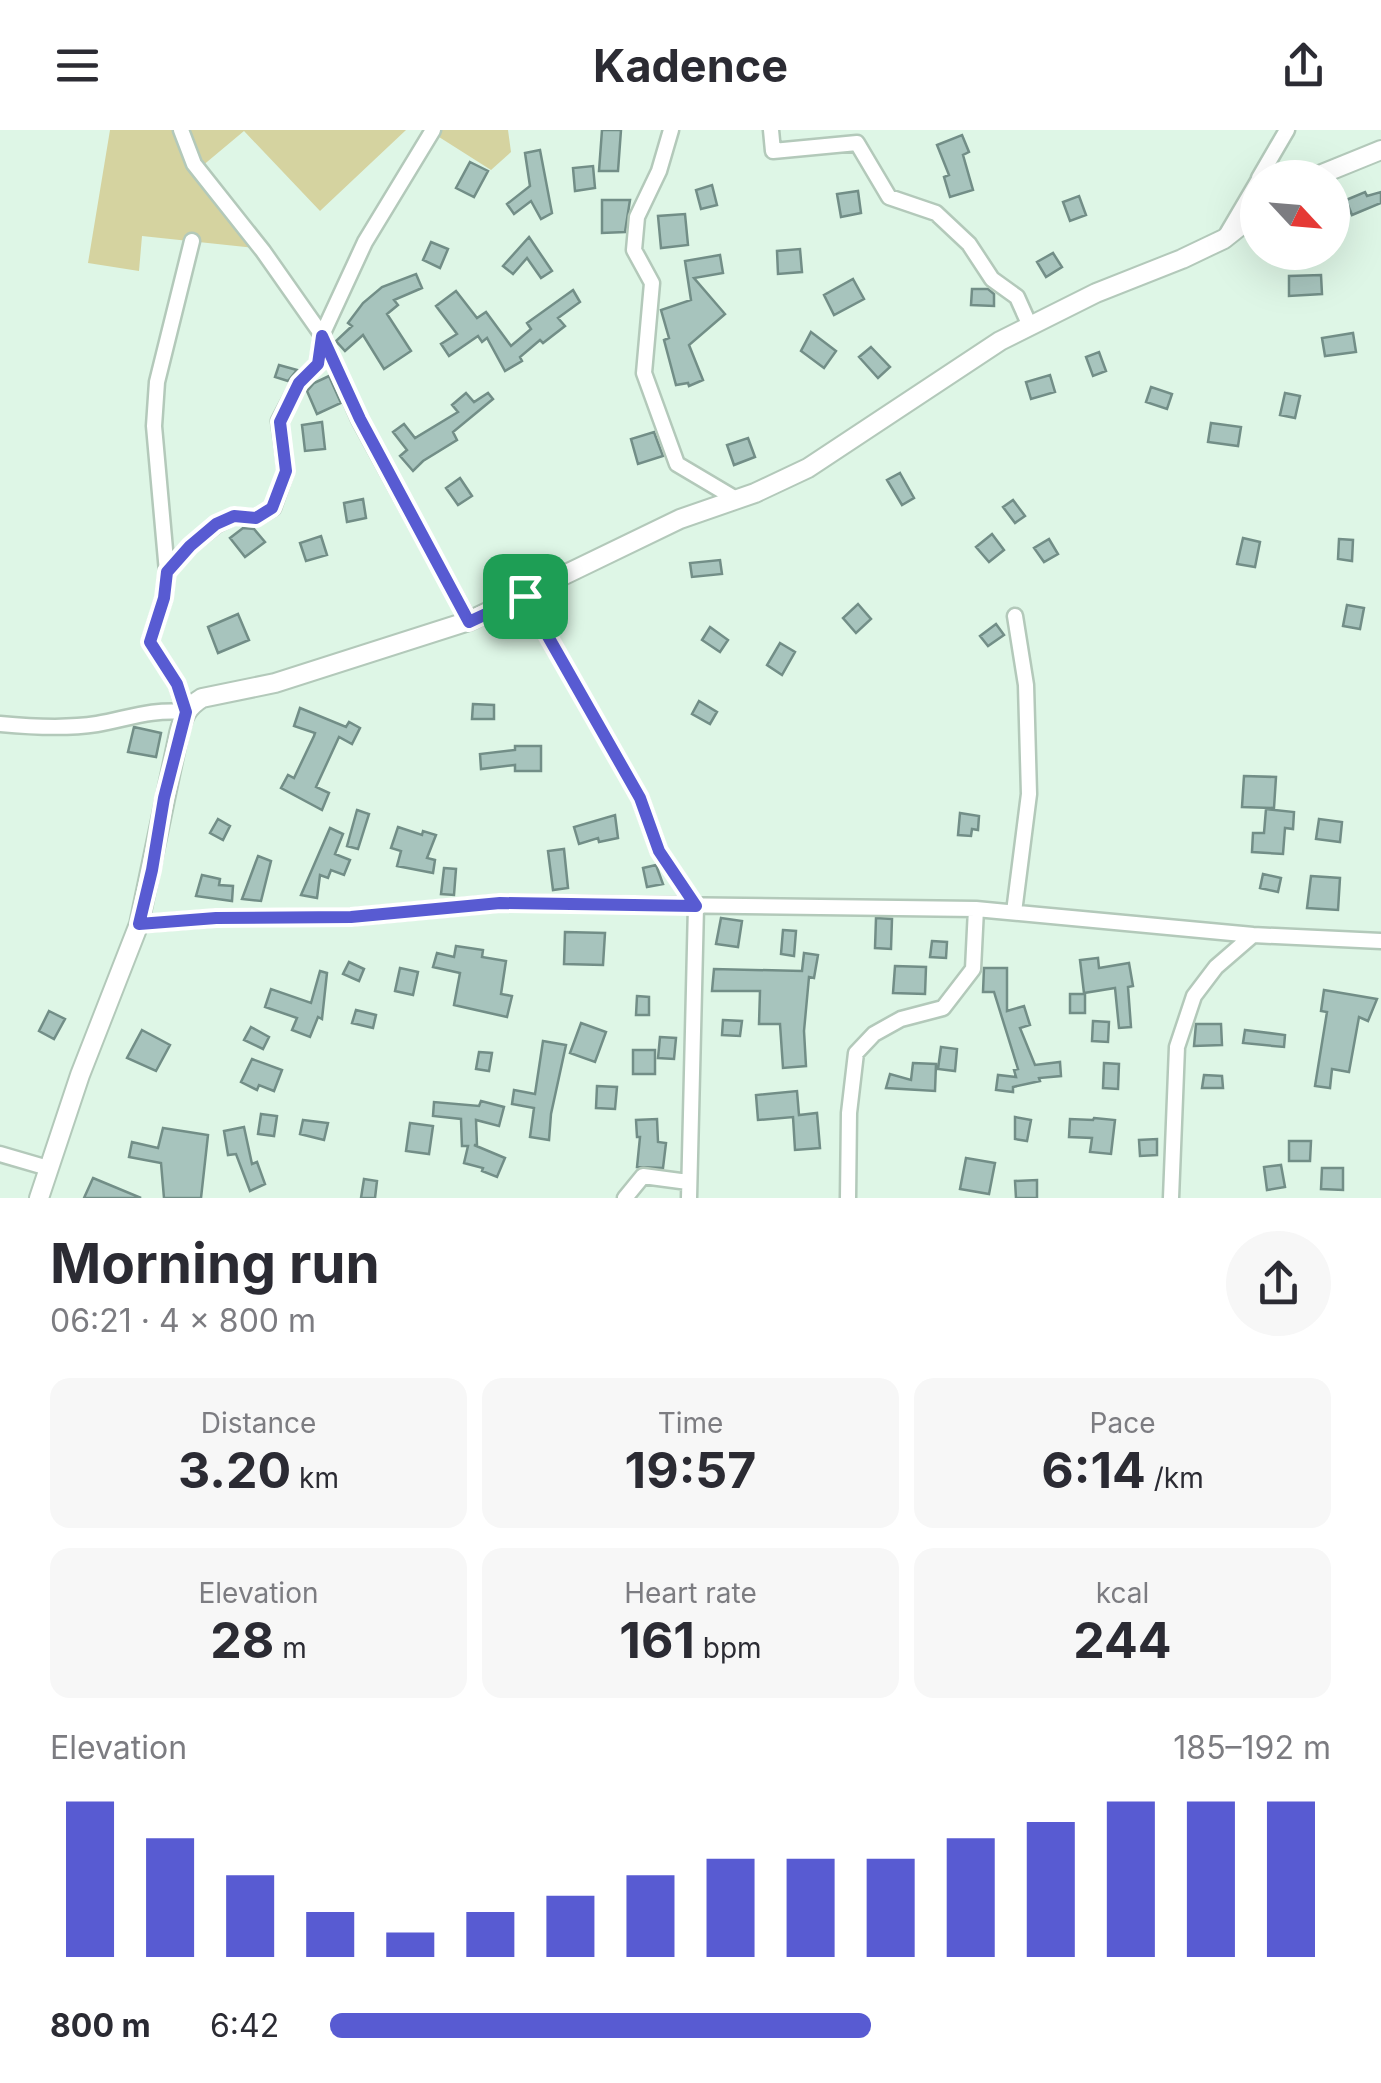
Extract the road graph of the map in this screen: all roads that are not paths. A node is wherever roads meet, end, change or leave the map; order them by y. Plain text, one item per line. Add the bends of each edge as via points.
1 (181, 130) edge
2 (433, 130) edge
3 (671, 130) edge
4 (771, 130) edge
5 (1287, 130) edge
6 (1381, 150) edge
7 (1269, 160) edge
8 (1350, 163) edge
9 (1240, 211) edge
10 (1240, 226) edge
11 (1224, 239) junction
12 (192, 241) dead end
13 (1030, 326) junction
14 (322, 336) junction
15 (736, 500) junction
16 (167, 572) junction
17 (525, 596) junction
18 (1014, 616) dead end
19 (469, 622) junction
20 (186, 712) junction
21 (0, 724) edge
22 (696, 906) junction
23 (976, 909) junction
24 (1014, 912) junction
25 (139, 924) junction
26 (1254, 935) junction
27 (1381, 942) edge
28 (0, 1154) edge
29 (48, 1168) junction
30 (688, 1182) junction
31 (39, 1198) edge
32 (625, 1198) edge
33 (690, 1198) edge
34 (848, 1198) edge
35 (1171, 1198) edge

1 - 14 street via 194,164
2 - 14 street via 366,242
3 - 15 street via 637,218 634,250 652,283 644,372 677,464
4 - 13 street via 773,151 857,143 889,197 936,213 1016,297
5 - 7 street
6 - 8 street
9 - 11 street
10 - 11 street
11 - 13 street
12 - 16 street via 157,382 154,426
13 - 15 street via 808,468
14 - 16 street via 318,364 299,383 280,422 286,471 272,508 256,518 234,516 216,524
14 - 19 street
15 - 17 street via 680,518
16 - 20 street via 150,642
17 - 19 street
17 - 22 street via 640,798 659,851
18 - 24 street via 1026,685 1028,794
19 - 20 street via 292,678 202,698
20 - 21 street via 55,727
20 - 25 street
22 - 23 street
22 - 25 street via 500,903 351,917
22 - 30 street
23 - 24 street
23 - 34 street via 972,969 943,1008 901,1018 856,1053
24 - 26 street
25 - 29 street
26 - 27 street
26 - 35 street via 1194,996 1177,1048
28 - 29 street
29 - 31 street
30 - 32 street via 643,1176
30 - 33 street

